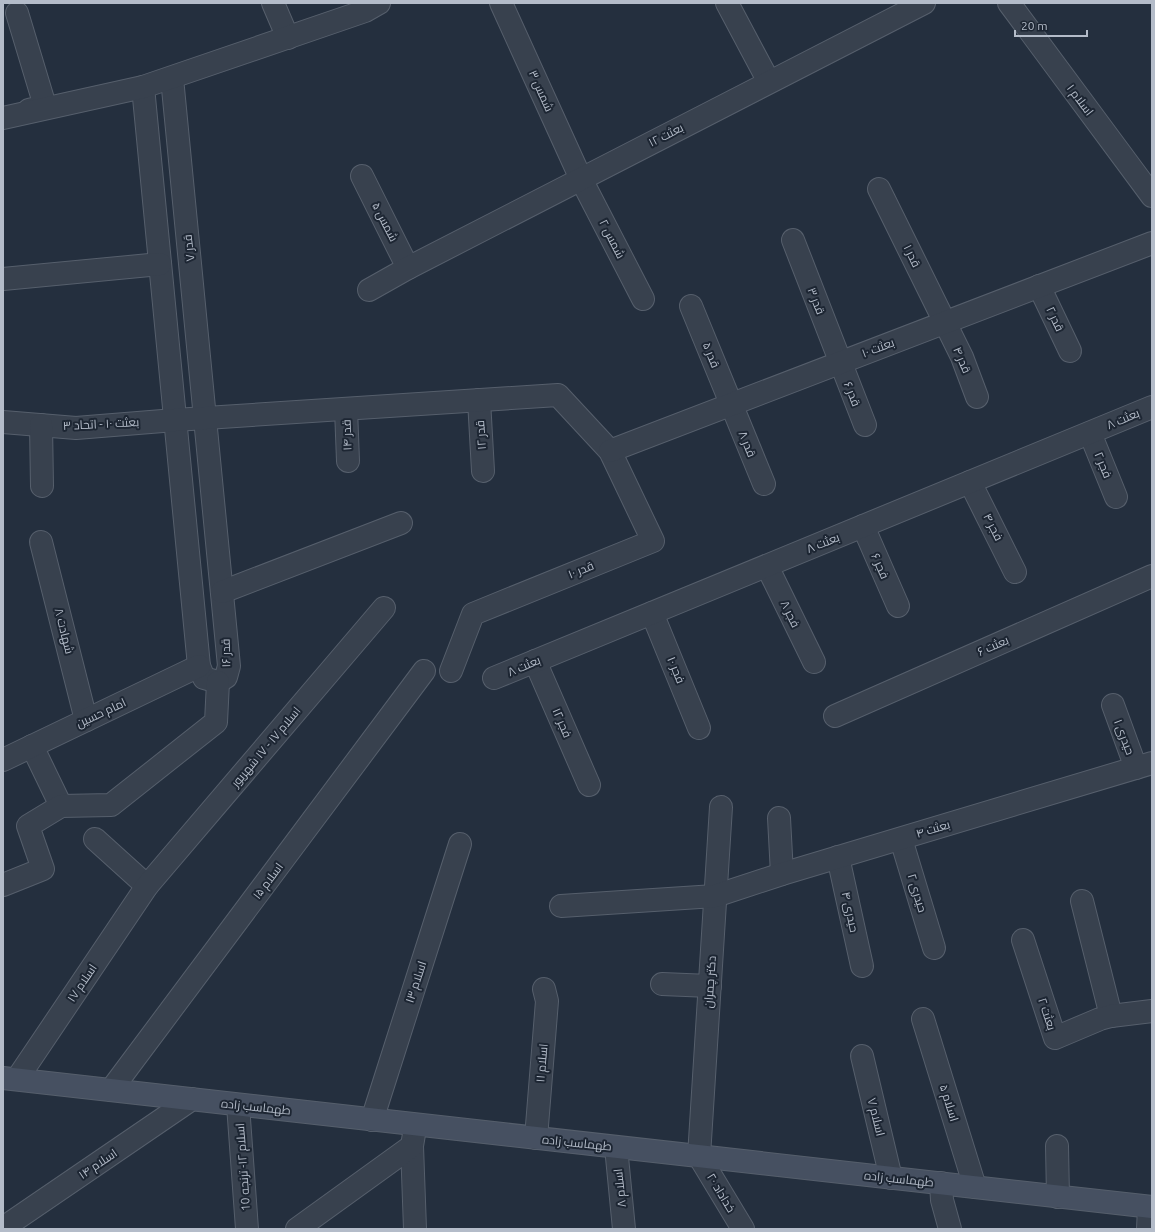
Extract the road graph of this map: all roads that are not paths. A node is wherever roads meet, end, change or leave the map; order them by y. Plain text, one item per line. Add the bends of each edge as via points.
1 (273, 3) edge
2 (379, 3) edge
3 (501, 3) edge
4 (727, 3) edge
5 (924, 3) edge
6 (1009, 3) edge
7 (17, 13) dead end
8 (288, 38) junction
9 (172, 78) junction
10 (769, 82) junction
11 (143, 87) junction
12 (3, 117) edge
13 (362, 176) dead end
14 (581, 179) junction
15 (879, 189) dead end
16 (1152, 196) edge
17 (793, 240) dead end
18 (1149, 244) edge
19 (160, 264) junction
20 (408, 268) junction
21 (3, 279) edge
22 (1039, 286) junction
23 (369, 290) dead end
24 (643, 299) dead end
25 (691, 306) dead end
26 (945, 323) junction
27 (1070, 351) dead end
28 (840, 363) junction
29 (977, 398) dead end
30 (479, 400) junction
31 (731, 405) junction
32 (1152, 407) edge
33 (346, 409) junction
34 (205, 418) junction
35 (176, 420) junction
36 (3, 422) edge
37 (41, 425) junction
38 (865, 425) dead end
39 (1090, 433) junction
40 (610, 451) junction
41 (348, 461) dead end
42 (483, 471) dead end
43 (970, 482) junction
44 (764, 484) dead end
45 (42, 486) dead end
46 (1116, 497) dead end
47 (401, 524) dead end
48 (863, 526) junction
49 (41, 542) dead end
50 (767, 566) junction
51 (1016, 572) dead end
52 (1152, 576) edge
53 (222, 592) junction
54 (898, 606) dead end
55 (384, 608) dead end
56 (652, 613) junction
57 (536, 661) junction
58 (814, 662) dead end
59 (200, 666) junction
60 (424, 671) dead end
61 (451, 671) dead end
62 (494, 678) dead end
63 (218, 682) junction
64 (1113, 705) dead end
65 (835, 716) dead end
66 (86, 720) junction
67 (699, 728) dead end
68 (32, 746) junction
69 (3, 760) edge
70 (1144, 766) edge
71 (589, 785) dead end
72 (61, 806) junction
73 (721, 807) dead end
74 (780, 818) dead end
75 (95, 839) dead end
76 (901, 839) junction
77 (460, 844) dead end
78 (838, 858) junction
79 (782, 874) junction
80 (3, 885) edge
81 (147, 886) junction
82 (715, 896) junction
83 (1082, 901) dead end
84 (561, 906) dead end
85 (1023, 940) dead end
86 (934, 948) dead end
87 (862, 966) dead end
88 (662, 984) dead end
89 (710, 986) junction
90 (544, 989) dead end
91 (1152, 1011) edge
92 (1111, 1016) junction
93 (923, 1019) dead end
94 (862, 1056) dead end
95 (10, 1079) edge
96 (111, 1090) junction
97 (192, 1099) junction
98 (238, 1105) junction
99 (372, 1120) junction
100 (414, 1135) junction
101 (536, 1138) junction
102 (1056, 1146) dead end
103 (616, 1147) junction
104 (699, 1156) junction
105 (891, 1178) junction
106 (941, 1184) junction
107 (975, 1187) junction
108 (1058, 1197) junction
109 (1150, 1207) edge
110 (3, 1228) edge
111 (247, 1229) edge
112 (297, 1229) edge
113 (414, 1229) edge
114 (624, 1229) edge
115 (743, 1229) edge
116 (950, 1229) edge
117 (1148, 1229) edge

1 - 8 street
2 - 8 street via 365,11
3 - 14 street, شمس ۳
4 - 10 street
5 - 10 street, بعثت ۱۲
6 - 16 street, اسلام ۱
7 - 12 street via 46,106
8 - 9 street
9 - 11 street
9 - 34 street, قدر ۷
10 - 14 street, بعثت ۱۲
11 - 12 street
11 - 19 street
13 - 20 street, شمس ۵
14 - 20 street, بعثت ۱۲
14 - 24 street, شمس ۲
15 - 26 street, قدر ۱
17 - 28 street, قدر ۳
18 - 22 street, بعثت ۱۰
19 - 21 street
19 - 35 street
20 - 23 street, بعثت ۱۲
22 - 26 street, بعثت ۱۰
22 - 27 street, قدر ۲
25 - 31 street, قدر ۵
26 - 28 street, بعثت ۱۰
26 - 29 street, قدر ۴ via 962,357
28 - 31 street, بعثت ۱۰
28 - 38 street, قدر ۶
30 - 33 street, بعثت ۱۰ - اتحاد ۳
30 - 40 street, بعثت ۱۰ - اتحاد ۳ via 558,394
30 - 42 street, قدر ۱۲
31 - 40 street, بعثت ۱۰
31 - 44 street, قدر ۸
32 - 39 street, بعثت ۸
33 - 34 street, بعثت ۱۰ - اتحاد ۳
33 - 41 street, قدر ۱۴
34 - 35 street, بعثت ۱۰ - اتحاد ۳
34 - 53 street, قدر ۱۶
35 - 37 street, بعثت ۱۰ - اتحاد ۳ via 76,428
35 - 59 street
36 - 37 street, بعثت ۱۰ - اتحاد ۳
37 - 45 street
39 - 43 street, بعثت ۸
39 - 46 street, فجر ۲
40 - 61 street, قدر ۱۰ via 653,541 473,614
43 - 48 street, بعثت ۸
43 - 51 street, فجر ۴
47 - 53 street
48 - 50 street, بعثت ۸
48 - 54 street, فجر ۶
49 - 66 street, شهادت ۸
50 - 56 street, بعثت ۸
50 - 58 street, فجر ۸
52 - 65 street, بعثت ۶
53 - 63 street, قدر ۱۶ via 229,666 226,677
55 - 81 street, اسلام ۱۷ - ۱۷ شهریور
56 - 57 street, بعثت ۸
56 - 67 street, فجر ۱۰
57 - 62 street, بعثت ۸
57 - 71 street, فجر ۱۲
59 - 63 street, قدر ۱۶ via 204,678
59 - 66 street, امام حسین
60 - 96 street, اسلام ۱۵
63 - 72 street via 216,722 110,805
64 - 70 street, حیدری ۱
66 - 68 street, امام حسین
68 - 69 street, امام حسین
68 - 72 street
70 - 76 street, بعثت ۴
72 - 80 street via 28,826 43,869
73 - 82 street, دکتر چمران
74 - 79 street
75 - 81 street
76 - 78 street, بعثت ۴
76 - 86 street, حیدری ۲
77 - 99 street, اسلام ۱۳
78 - 79 street, بعثت ۴
78 - 87 street, حیدری ۴
79 - 82 street, بعثت ۴
81 - 95 street, اسلام ۱۷
82 - 84 street, بعثت ۴
82 - 89 street, دکتر چمران
83 - 92 street
85 - 92 street, بعثت ۲ via 1055,1038
88 - 89 street
89 - 104 street, دکتر چمران
90 - 101 street, اسلام ۱۱ via 547,1001
91 - 92 street, بعثت ۲
93 - 107 street, اسلام ۵
94 - 105 street, اسلام ۷
95 - 96 main road, طهماسب زاده
96 - 97 main road, طهماسب زاده
97 - 98 main road, طهماسب زاده
97 - 110 street, اسلام ۱۴
98 - 99 main road, طهماسب زاده
98 - 111 street, اسلام ۱۲- ترنجه 10
99 - 100 main road, طهماسب زاده
100 - 101 main road, طهماسب زاده
100 - 112 street
100 - 113 street
101 - 103 main road, طهماسب زاده
102 - 108 street
103 - 104 main road, طهماسب زاده
103 - 114 street, اسلام ۸
104 - 105 main road, طهماسب زاده
104 - 115 street, خداداد ۲۰
105 - 106 main road, طهماسب زاده
106 - 107 main road, طهماسب زاده
106 - 116 street via 942,1200
107 - 108 main road, طهماسب زاده
108 - 109 main road, طهماسب زاده
109 - 117 street

